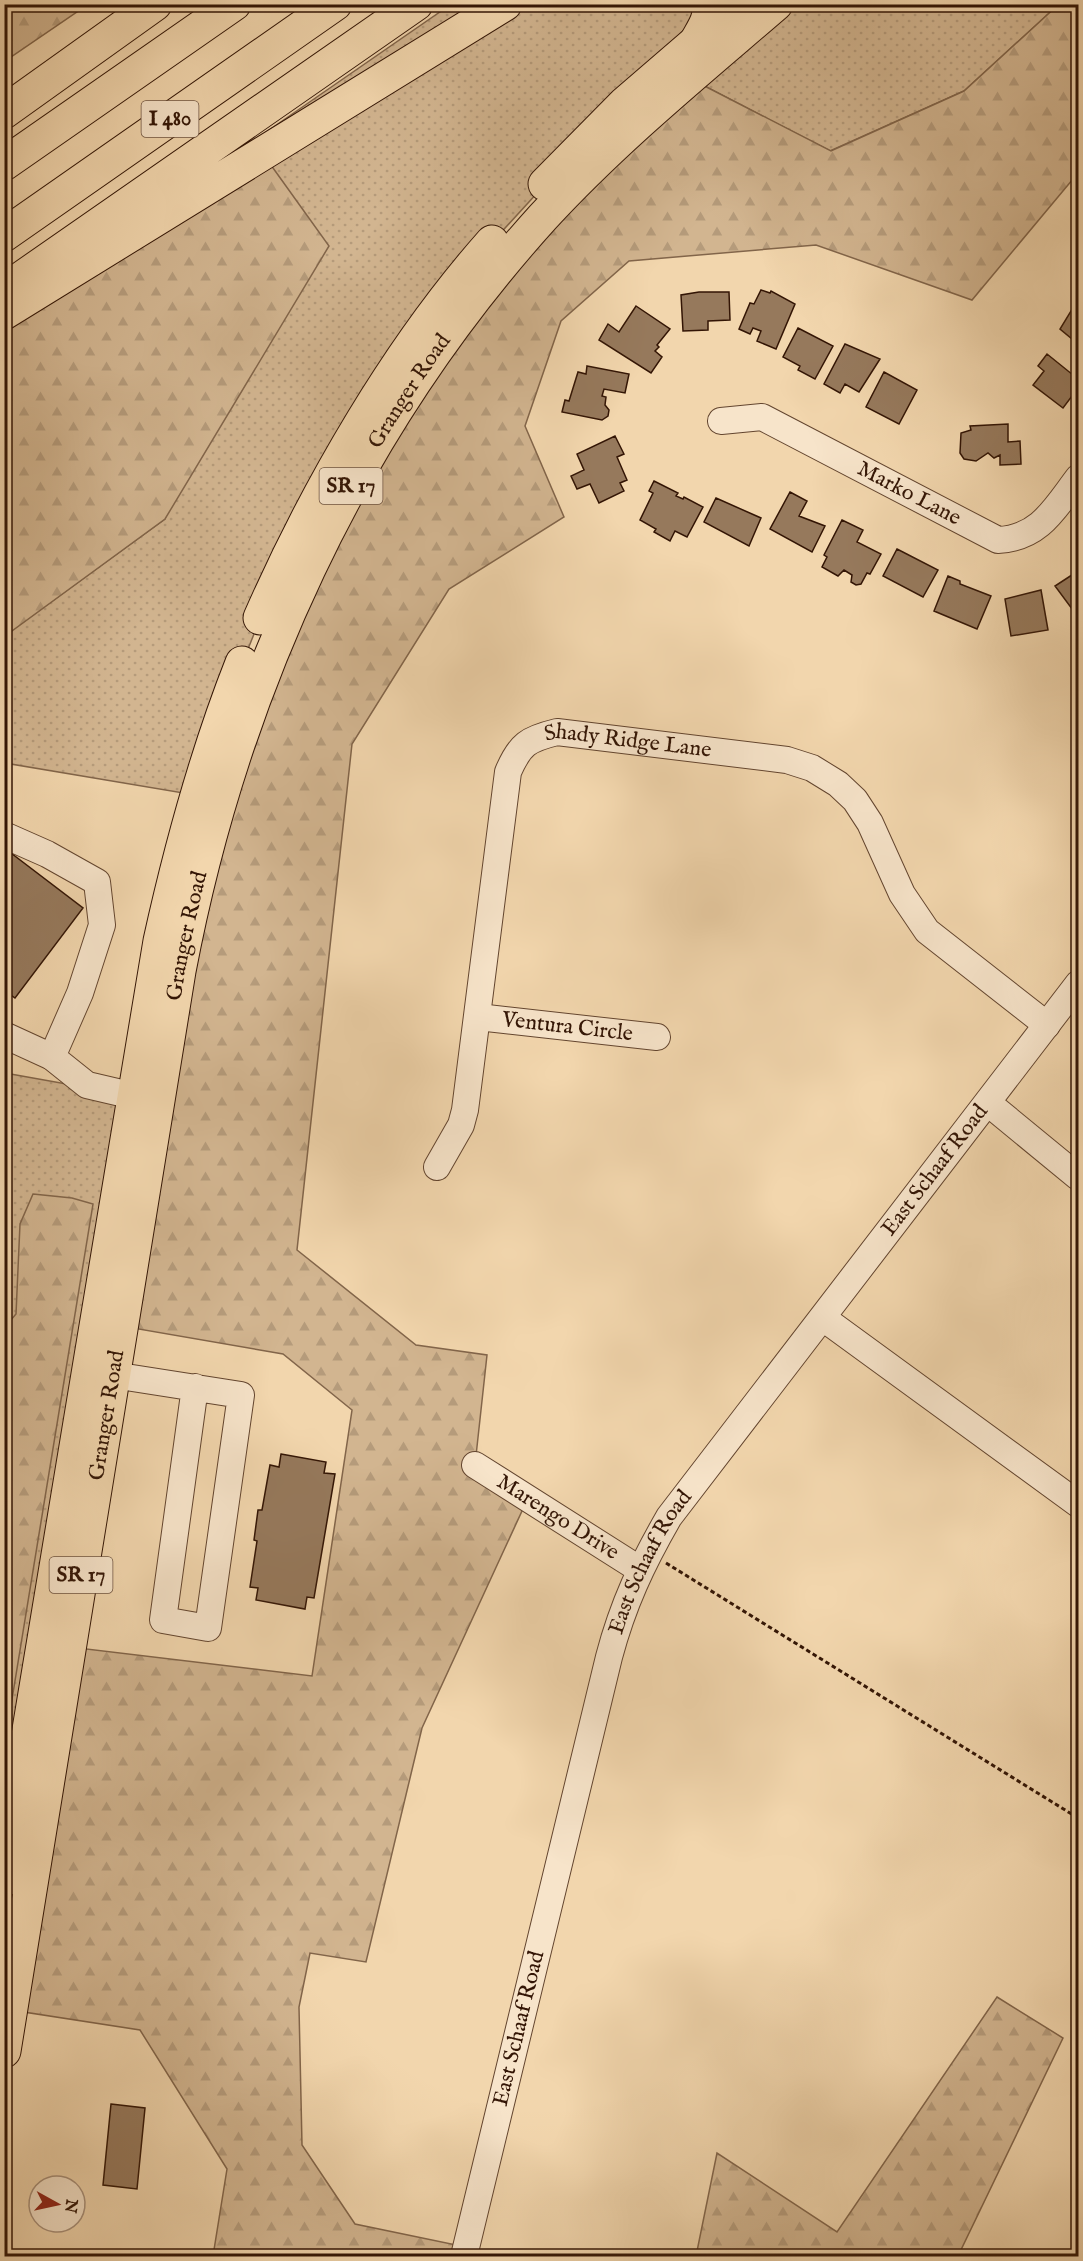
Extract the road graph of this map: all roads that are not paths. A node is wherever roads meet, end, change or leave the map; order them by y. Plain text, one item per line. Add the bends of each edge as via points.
1 (155, 4) edge
2 (234, 4) edge
3 (335, 4) edge
4 (416, 4) edge
5 (505, 4) edge
6 (709, 4) edge
7 (740, 4) edge
8 (776, 4) edge
9 (697, 40) junction
10 (4, 112) edge
11 (4, 164) edge
12 (4, 235) edge
13 (4, 290) edge
14 (4, 313) edge
15 (721, 421) dead end
16 (1078, 478) edge
17 (4, 835) edge
18 (1078, 984) edge
19 (478, 1017) junction
20 (1047, 1025) junction
21 (4, 1035) edge
22 (657, 1037) dead end
23 (52, 1057) junction
24 (146, 1097) junction
25 (988, 1103) junction
26 (437, 1167) dead end
27 (1078, 1177) edge
28 (823, 1317) junction
29 (113, 1375) junction
30 (195, 1387) junction
31 (475, 1465) dead end
32 (1078, 1504) edge
33 (644, 1561) junction
34 (4, 1880) edge
35 (4, 2051) edge
36 (464, 2256) edge

1 - 10 main road
2 - 11 main road, I 480
3 - 12 main road, I 480
4 - 13 main road
5 - 14 main road
6 - 9 main road via 710,12
7 - 9 main road, Granger Road / SR 17
8 - 24 main road, Granger Road / SR 17 via 632,128 543,218 424,370 357,477 292,601 237,743 219,799
9 - 24 main road, Granger Road / SR 17 via 577,150 485,250 402,361 317,500 256,629 195,795 160,941
15 - 16 street, Marko Lane via 762,417 998,540 1026,536 1040,526
17 - 23 street via 97,882 102,926 80,993
18 - 20 street, East Schaaf Road
19 - 20 street, Shady Ridge Lane via 508,772 525,742 557,732 775,758 812,768 855,800 870,823 902,894 927,931
19 - 22 street, Ventura Circle
19 - 26 street, Shady Ridge Lane via 461,1125
20 - 25 street, East Schaaf Road
21 - 23 street
23 - 24 street via 87,1085
24 - 29 main road, Granger Road / SR 17
24 - 34 main road, Granger Road / SR 17
25 - 27 street
25 - 28 street, East Schaaf Road
28 - 32 street
28 - 33 street, East Schaaf Road via 669,1517
29 - 30 street
29 - 35 main road, Granger Road / SR 17
30 - 30 street via 241,1395 208,1628 163,1620
31 - 33 street, Marengo Drive
33 - 36 street, East Schaaf Road via 620,1617 609,1657

